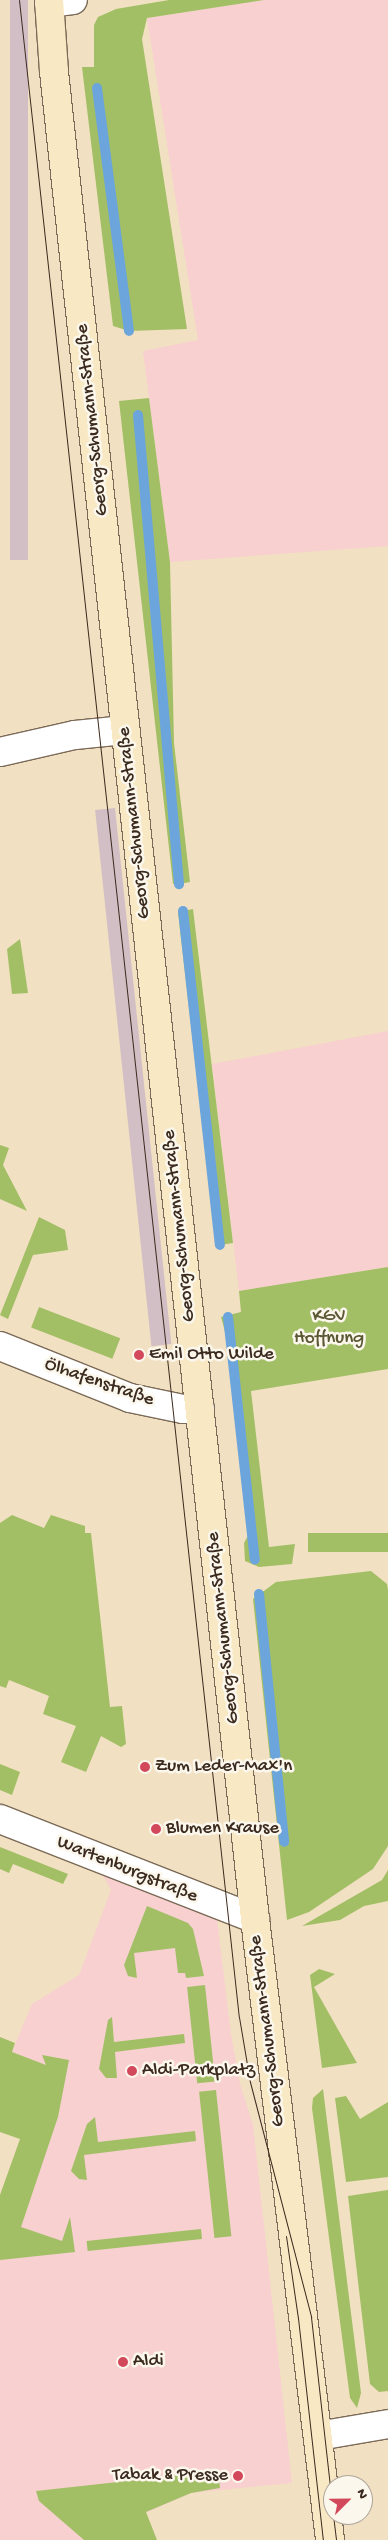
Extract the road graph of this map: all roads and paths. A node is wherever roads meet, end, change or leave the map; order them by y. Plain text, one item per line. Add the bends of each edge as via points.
1 (57, 1) edge
2 (125, 730) junction
3 (0, 752) edge
4 (0, 1346) edge
5 (200, 1409) junction
6 (0, 1819) edge
7 (254, 1918) junction
8 (388, 2424) edge
9 (318, 2436) junction
10 (330, 2540) edge

1 - 2 street, Georg-Schumann-Straße via 54,72 84,324
2 - 3 street via 75,735
2 - 5 street, Georg-Schumann-Straße
4 - 5 street, Ölhafenstraße via 130,1398 183,1409
5 - 7 street, Georg-Schumann-Straße
6 - 7 street, Wartenburgstraße
7 - 9 street, Georg-Schumann-Straße
8 - 9 street
9 - 10 street, Georg-Schumann-Straße

